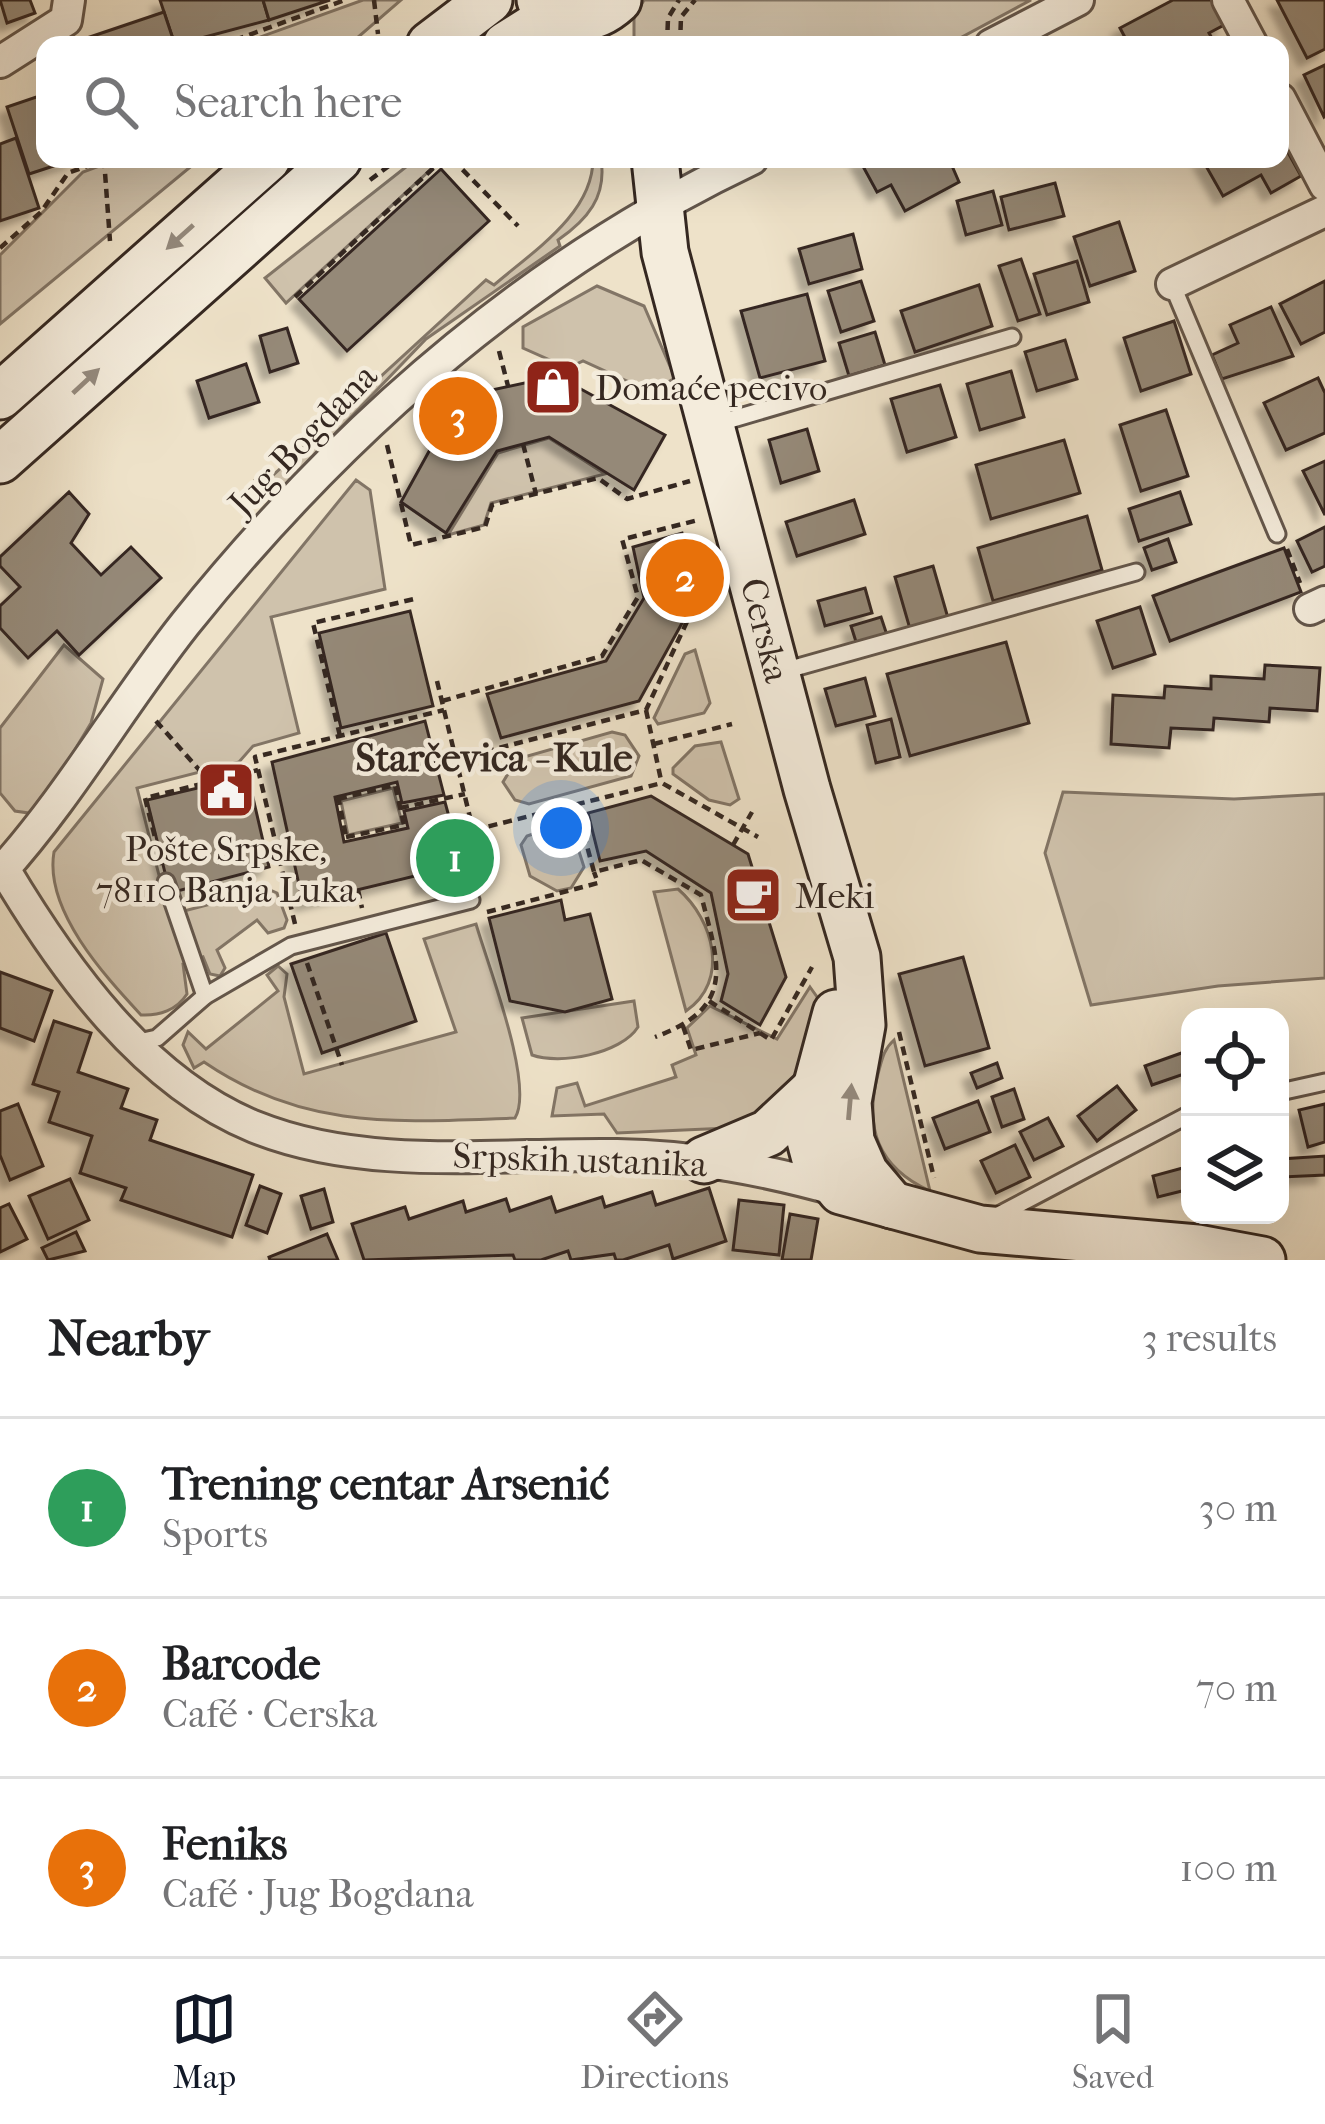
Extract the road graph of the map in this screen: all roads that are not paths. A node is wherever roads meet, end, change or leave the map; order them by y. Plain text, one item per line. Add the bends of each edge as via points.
1 (70, 0) edge
2 (452, 0) edge
3 (489, 0) edge
4 (621, 0) edge
5 (1078, 0) edge
6 (1228, 0) edge
7 (560, 19) edge
8 (41, 36) edge
9 (432, 36) edge
10 (439, 36) edge
11 (525, 36) edge
12 (625, 36) edge
13 (1008, 36) edge
14 (1247, 36) edge
15 (36, 39) edge
16 (0, 62) edge
17 (1289, 116) edge
18 (257, 168) edge
19 (328, 168) edge
20 (634, 168) edge
21 (656, 168) edge
22 (734, 168) edge
23 (1325, 185) edge
24 (662, 204) junction
25 (1325, 211) edge
26 (1172, 284) joint
27 (1012, 337) dead end
28 (0, 396) edge
29 (714, 425) junction
30 (0, 460) edge
31 (1277, 534) road end
32 (1136, 572) dead end
33 (777, 673) junction
34 (2, 871) edge
35 (166, 882) road end
36 (476, 906) road end
37 (846, 915) junction
38 (206, 996) junction
39 (134, 1043) junction
40 (1325, 1082) edge
41 (1289, 1090) edge
42 (813, 1091) junction
43 (1186, 1116) edge
44 (704, 1160) junction
45 (841, 1191) junction
46 (892, 1205) junction
47 (980, 1229) junction
48 (1262, 1260) edge

1 - 8 street via 66,20
2 - 9 street
3 - 10 street
4 - 7 street via 590,17
4 - 12 street
5 - 13 street
6 - 14 street
7 - 11 street
15 - 16 street
17 - 23 street
18 -> 28 street
30 -> 19 street
20 - 24 street
21 - 24 street, Cerska
22 - 24 street, Jug Bogdana
24 - 29 street, Cerska via 665,252
24 - 34 street, Jug Bogdana via 483,322 320,469 186,623
25 - 26 street
26 - 31 lane
27 - 29 lane
29 - 33 street, Cerska
32 - 33 lane
33 - 37 street, Cerska
34 - 39 street, Srpskih ustanika
35 - 38 lane
36 - 38 lane via 300,944
37 - 42 street, Cerska via 832,1039
46 -> 37 street, Cerska via 866,1173 848,1124 862,1008
38 - 39 lane via 168,1031
39 - 44 street, Srpskih ustanika via 223,1111 307,1142 396,1154
40 - 41 lane
42 - 44 street via 768,1133
42 - 45 street, Cerska via 808,1140
43 - 47 lane via 1026,1196
44 - 45 street, Srpskih ustanika
45 - 46 street, Srpskih ustanika
46 - 47 street, Srpskih ustanika
47 - 48 street, Srpskih ustanika

